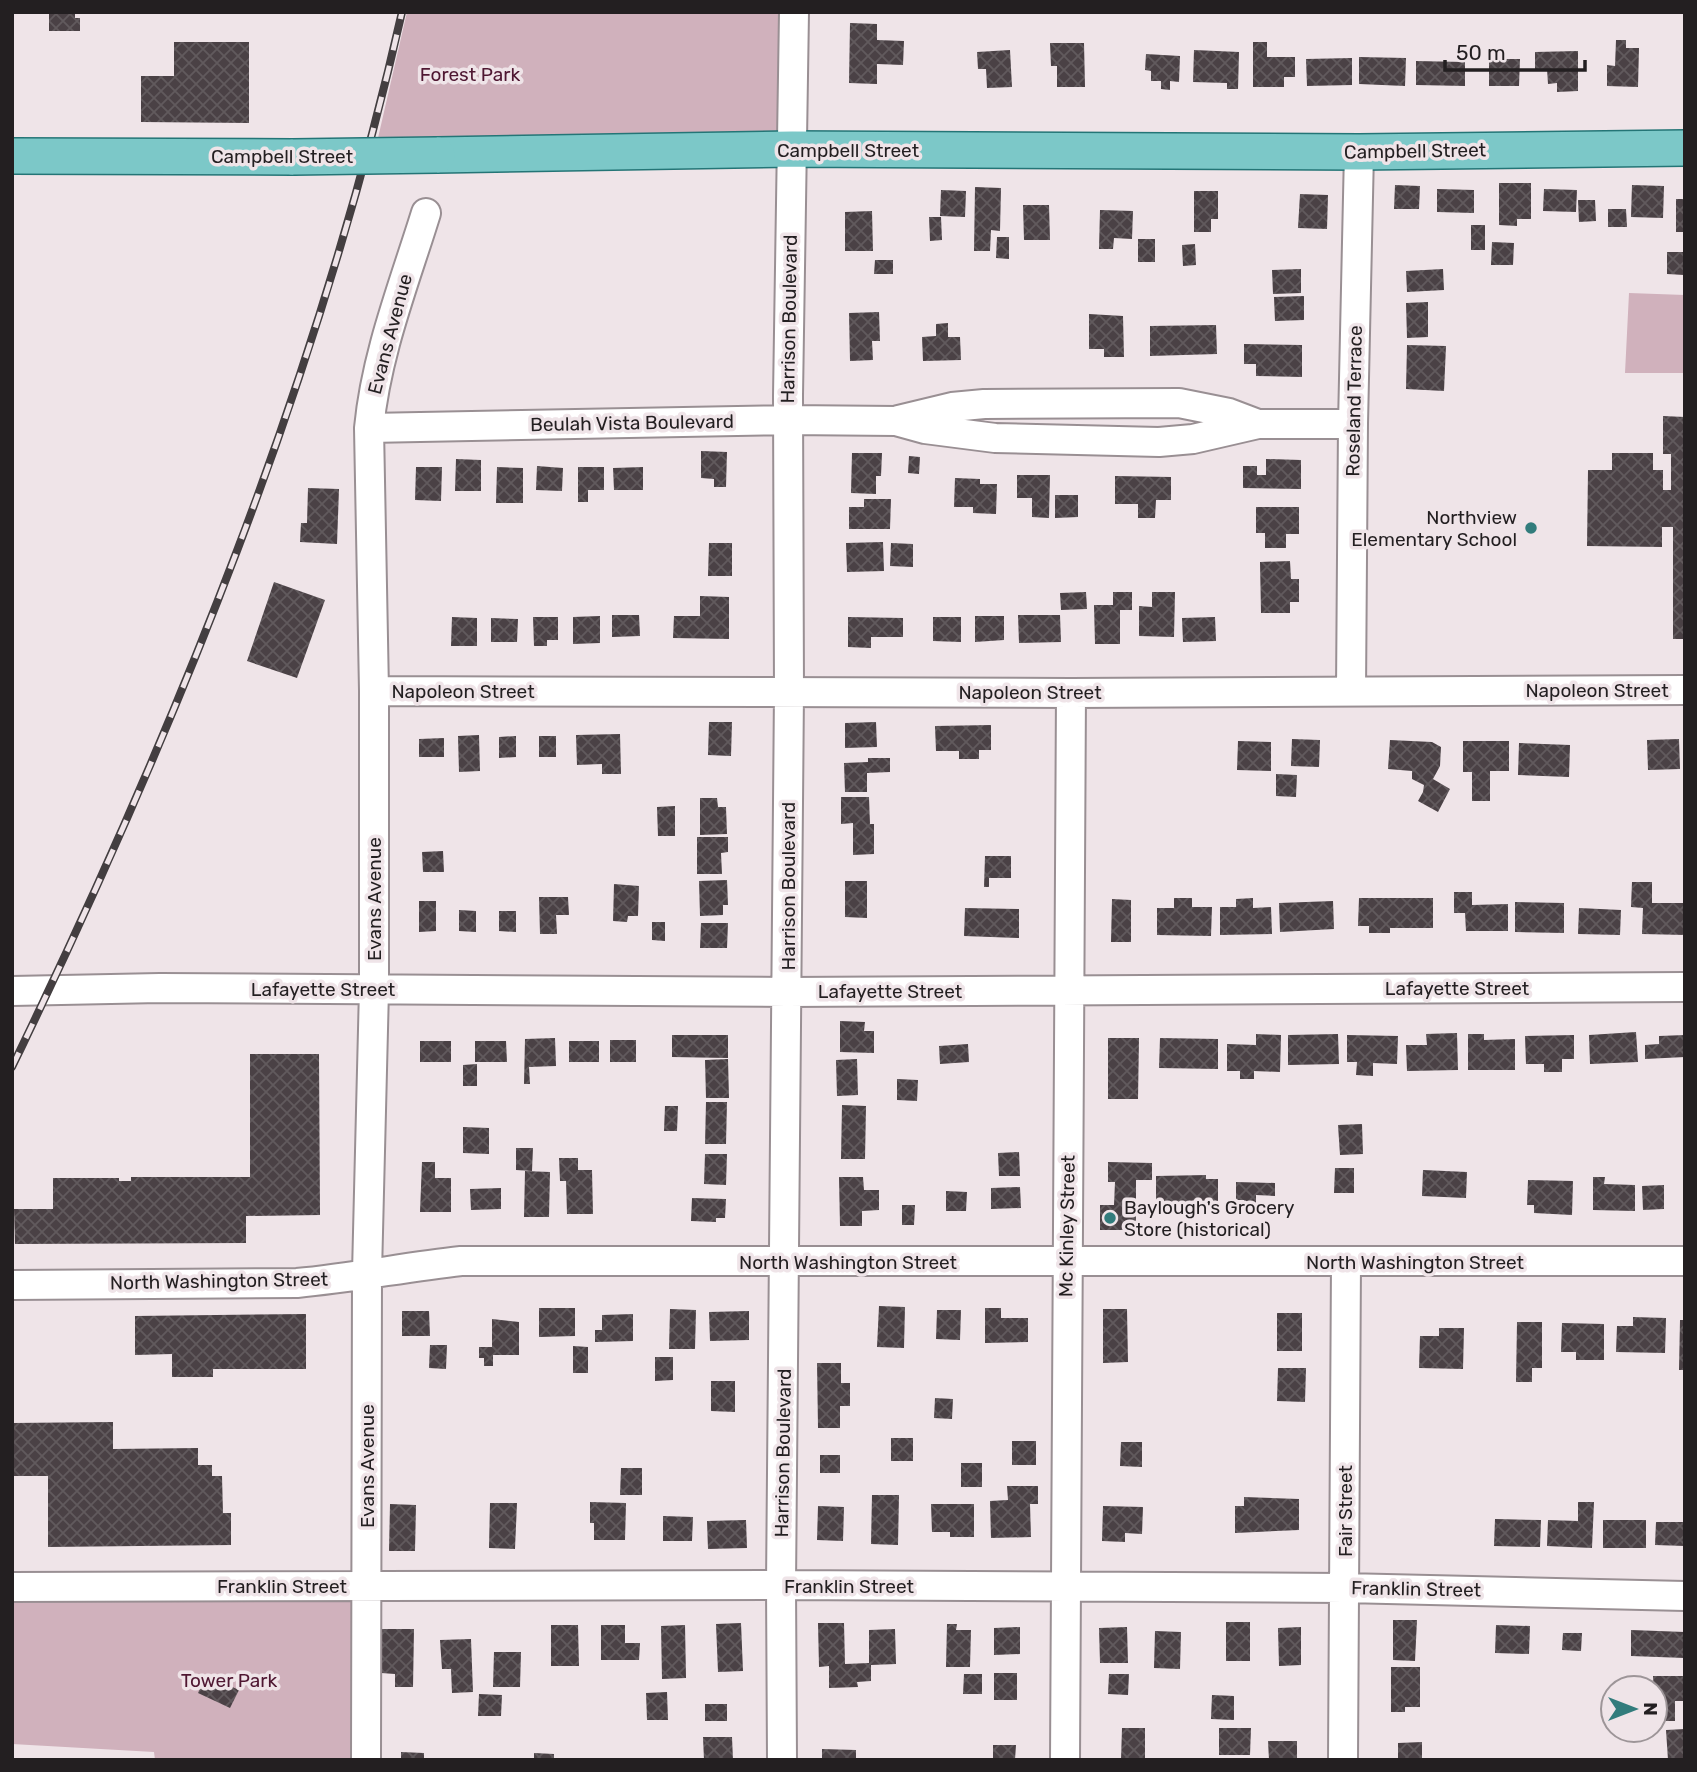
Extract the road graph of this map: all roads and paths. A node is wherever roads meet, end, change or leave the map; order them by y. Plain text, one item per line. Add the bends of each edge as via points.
1 (794, 12) edge
2 (1685, 148) edge
3 (792, 149) junction
4 (1359, 152) junction
5 (12, 156) edge
6 (426, 214) dead end
7 (788, 420) junction
8 (896, 421) junction
9 (1258, 424) junction
10 (1353, 424) junction
11 (369, 428) junction
12 (1685, 690) edge
13 (374, 691) junction
14 (789, 691) junction
15 (1351, 691) junction
16 (1071, 693) junction
17 (1685, 987) edge
18 (374, 989) junction
19 (1070, 989) junction
20 (12, 991) edge
21 (787, 992) junction
22 (1066, 1261) junction
23 (1685, 1261) edge
24 (1346, 1262) junction
25 (785, 1263) junction
26 (368, 1273) junction
27 (12, 1285) edge
28 (366, 1586) junction
29 (781, 1586) junction
30 (12, 1587) edge
31 (1066, 1587) junction
32 (1344, 1588) junction
33 (1685, 1596) edge
34 (366, 1760) edge
35 (782, 1760) edge
36 (1065, 1760) edge
37 (1343, 1760) edge

1 - 3 street, Harrison Boulevard
2 - 4 main road, Campbell Street
3 - 4 main road, Campbell Street
3 - 5 main road, Campbell Street, bridge via 293,157
3 - 7 street, Harrison Boulevard
4 - 10 street, Roseland Terrace
6 - 11 street, Evans Avenue via 382,354
7 - 8 street, Beulah Vista Boulevard
7 - 11 street, Beulah Vista Boulevard
7 - 14 street, Harrison Boulevard
8 - 9 street, Beulah Vista Boulevard via 954,433 1159,442
8 - 9 street, Beulah Vista Boulevard via 984,404 1179,403
9 - 10 street, Beulah Vista Boulevard
10 - 15 street, Roseland Terrace
11 - 13 street, Evans Avenue
12 - 15 street, Napoleon Street
13 - 14 street, Napoleon Street
13 - 18 street, Evans Avenue
14 - 16 street, Napoleon Street
14 - 21 street, Harrison Boulevard
15 - 16 street, Napoleon Street
16 - 19 street, Mc Kinley Street
17 - 19 street, Lafayette Street
18 - 20 street, Lafayette Street
18 - 21 street, Lafayette Street
18 - 26 street, Evans Avenue
19 - 21 street, Lafayette Street
19 - 22 street, Mc Kinley Street
21 - 25 street, Harrison Boulevard
22 - 24 street, North Washington Street
22 - 25 street, North Washington Street
22 - 31 street, Mc Kinley Street
23 - 24 street, North Washington Street
24 - 32 street, Fair Street
25 - 26 street, North Washington Street via 461,1261
25 - 29 street, Harrison Boulevard
26 - 27 street, North Washington Street via 298,1283
26 - 28 street, Evans Avenue
28 - 29 street, Franklin Street
28 - 30 street, Franklin Street
28 - 34 street, Evans Avenue
29 - 31 street, Franklin Street
29 - 35 street, Harrison Boulevard
31 - 32 street, Franklin Street
31 - 36 street, Mc Kinley Street
32 - 33 street, Franklin Street
32 - 37 street, Fair Street

